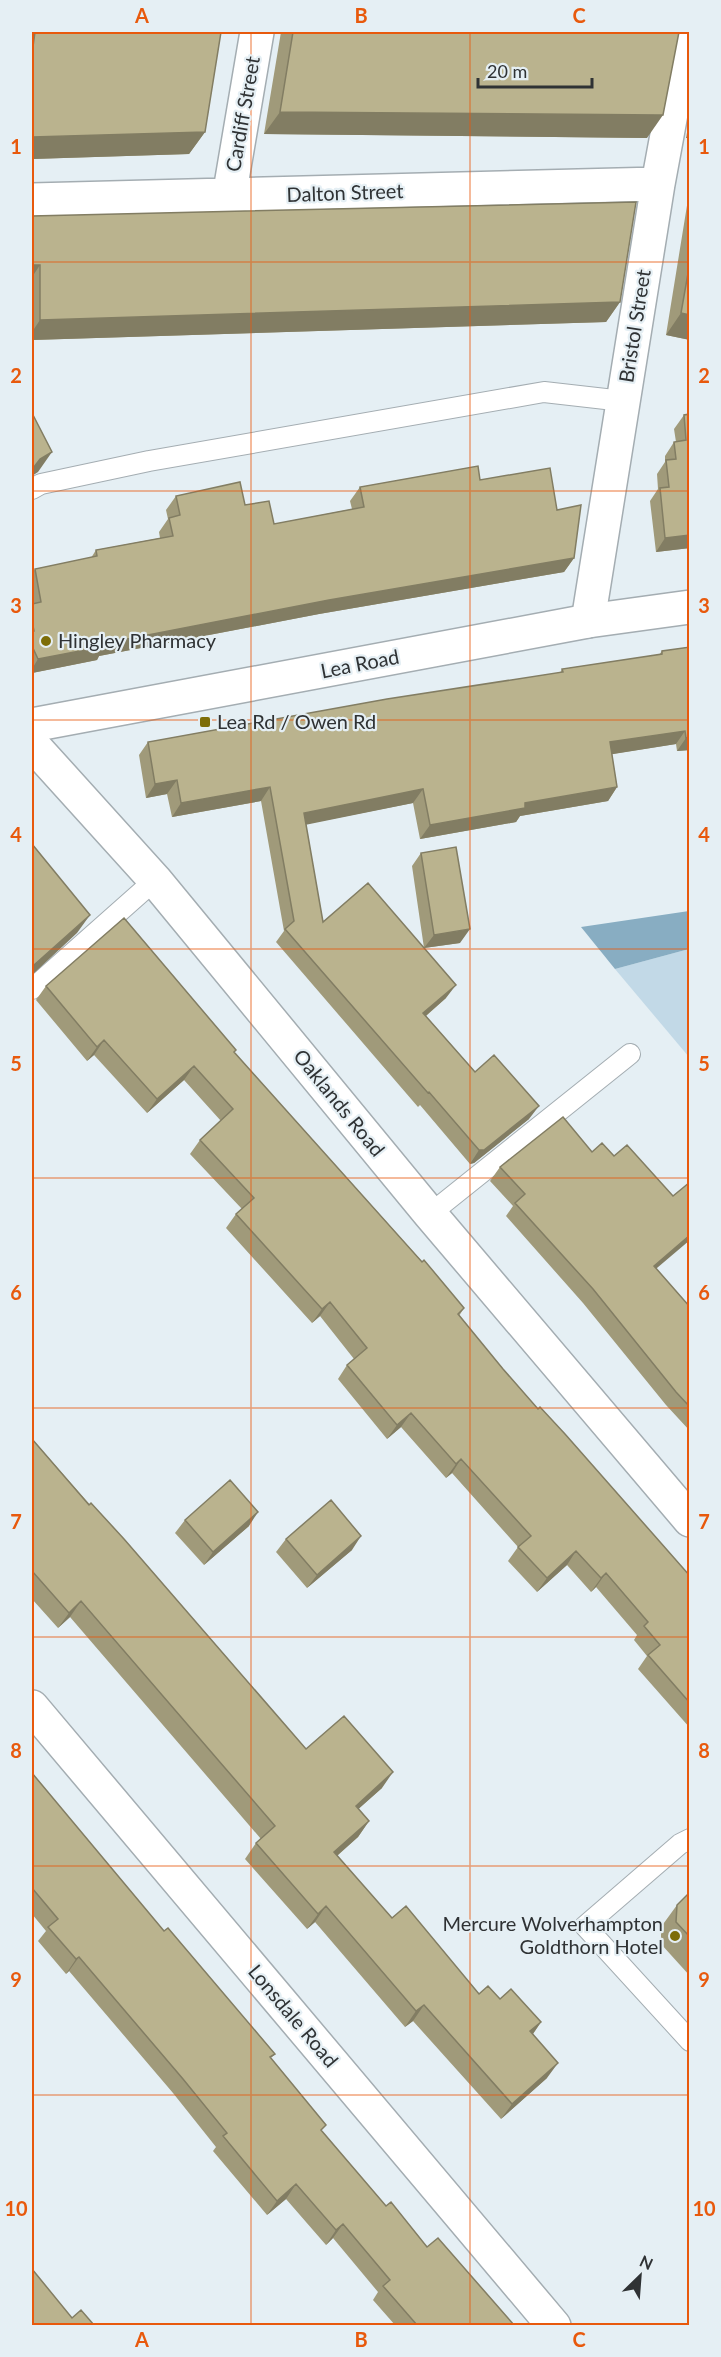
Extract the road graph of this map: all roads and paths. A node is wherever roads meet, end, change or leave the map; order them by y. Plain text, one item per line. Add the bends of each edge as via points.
1 (257, 32) edge
2 (686, 32) edge
3 (658, 184) junction
4 (229, 197) junction
5 (32, 200) edge
6 (623, 401) junction
7 (32, 489) edge
8 (690, 607) edge
9 (588, 621) junction
10 (32, 724) edge
11 (32, 744) edge
12 (155, 880) junction
13 (32, 989) edge
14 (630, 1054) dead end
15 (430, 1214) junction
16 (690, 1520) edge
17 (32, 1707) edge
18 (690, 1839) edge
19 (690, 2041) edge
20 (554, 2325) edge

1 - 4 street, Cardiff Street
2 - 3 street, Bristol Street
3 - 4 street, Dalton Street
3 - 6 street, Bristol Street
4 - 5 street, Dalton Street
6 - 7 lane via 544,392 149,461
6 - 9 street, Bristol Street
8 - 9 street, Lea Road
9 - 10 street, Lea Road
11 - 12 street, Oaklands Road
12 - 13 lane
12 - 15 street, Oaklands Road
14 - 15 lane
15 - 16 street, Oaklands Road
17 - 20 street, Lonsdale Road
18 - 19 lane via 585,1926

